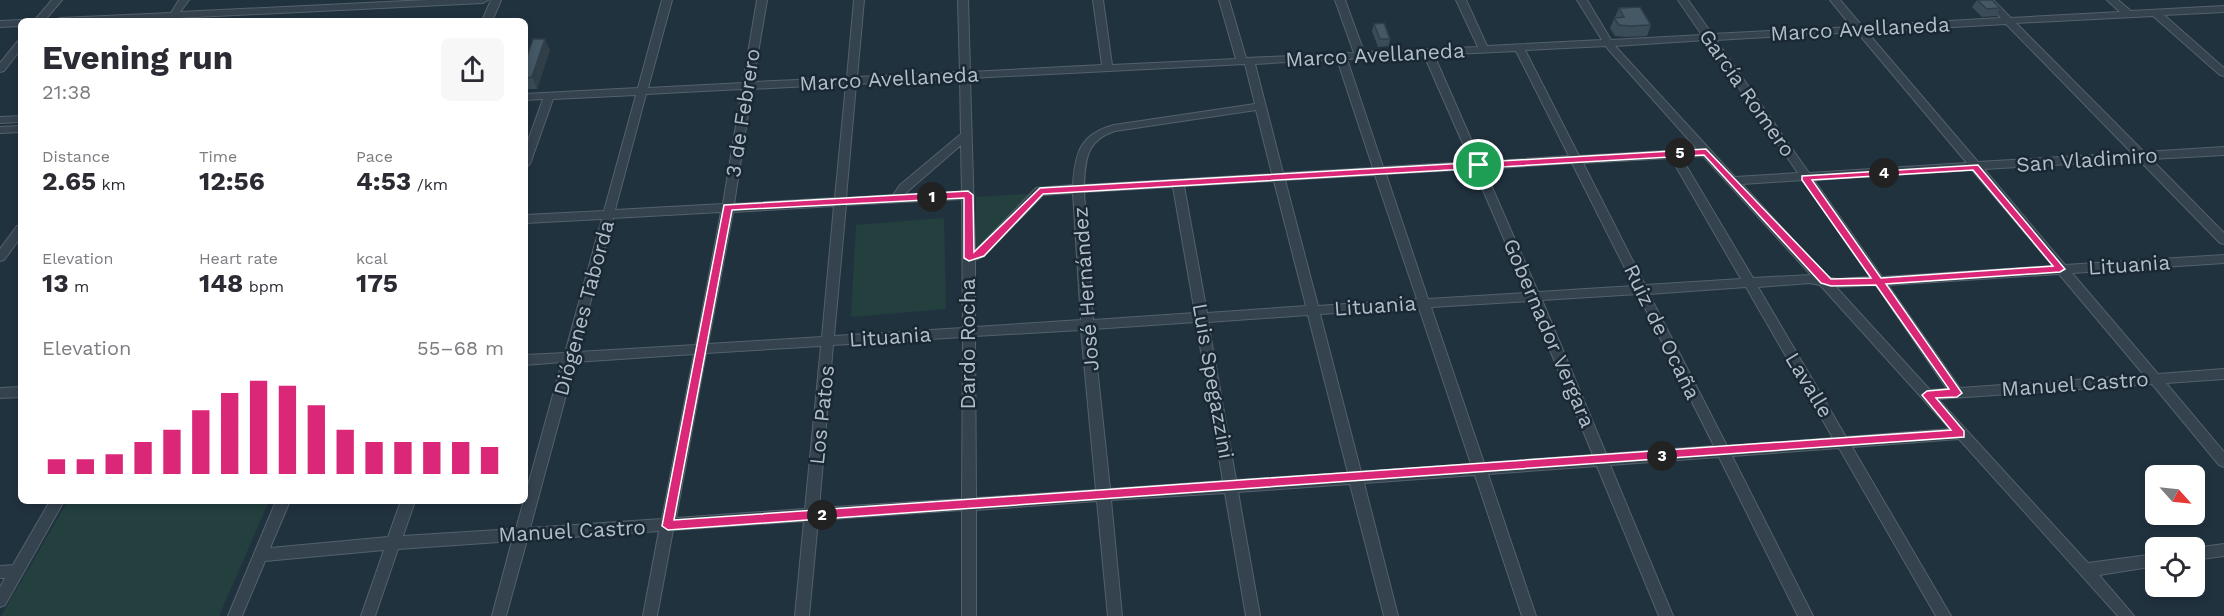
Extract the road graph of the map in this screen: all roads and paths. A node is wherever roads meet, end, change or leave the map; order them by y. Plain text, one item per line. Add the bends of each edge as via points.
1 (57, 0) edge
2 (184, 0) edge
3 (483, 0) edge
4 (496, 0) edge
5 (667, 0) edge
6 (762, 0) edge
7 (859, 0) edge
8 (963, 0) edge
9 (1098, 0) edge
10 (1224, 0) edge
11 (1340, 0) edge
12 (1461, 0) edge
13 (1582, 0) edge
14 (1683, 0) edge
15 (1835, 0) edge
16 (1988, 0) edge
17 (2112, 0) edge
18 (340, 4) edge
19 (2224, 9) edge
20 (2156, 13) junction
21 (2128, 14) junction
22 (42, 18) edge
23 (171, 18) edge
24 (332, 18) edge
25 (488, 18) edge
26 (2008, 21) junction
27 (18, 23) edge
28 (0, 24) edge
29 (1859, 29) junction
30 (1709, 38) junction
31 (1608, 43) junction
32 (18, 47) edge
33 (1519, 47) junction
34 (1484, 49) junction
35 (1428, 52) junction
36 (1360, 56) junction
37 (1341, 57) junction
38 (1246, 61) junction
39 (1107, 68) junction
40 (0, 69) edge
41 (2224, 73) edge
42 (965, 75) junction
43 (852, 81) junction
44 (748, 86) junction
45 (643, 92) junction
46 (549, 96) junction
47 (528, 97) edge
48 (1262, 106) junction
49 (18, 119) edge
50 (0, 120) edge
51 (18, 129) edge
52 (0, 130) edge
53 (967, 134) junction
54 (2224, 151) edge
55 (1706, 152) junction
56 (1674, 154) junction
57 (528, 156) edge
58 (2141, 156) junction
59 (1576, 160) junction
60 (1479, 165) junction
61 (1975, 167) junction
62 (1379, 171) junction
63 (1278, 177) junction
64 (1806, 178) junction
65 (1735, 181) junction
66 (1178, 182) junction
67 (1078, 188) junction
68 (968, 195) junction
69 (896, 199) junction
70 (840, 201) junction
71 (728, 207) junction
72 (609, 213) junction
73 (528, 219) edge
74 (18, 233) edge
75 (2224, 240) edge
76 (18, 249) edge
77 (2, 252) edge
78 (969, 258) junction
79 (2224, 259) edge
80 (2060, 269) junction
81 (1824, 281) junction
82 (1879, 281) junction
83 (1749, 282) junction
84 (1642, 290) junction
85 (1534, 296) junction
86 (1424, 303) junction
87 (1314, 310) junction
88 (1201, 317) junction
89 (1087, 325) junction
90 (967, 332) junction
91 (828, 341) junction
92 (700, 348) junction
93 (571, 357) junction
94 (528, 360) edge
95 (2224, 374) edge
96 (2153, 379) junction
97 (18, 392) edge
98 (0, 393) edge
99 (1957, 393) junction
100 (1927, 395) junction
101 (1960, 434) junction
102 (1843, 442) junction
103 (1722, 452) junction
104 (1602, 460) junction
105 (2224, 461) edge
106 (1479, 469) junction
107 (1356, 478) junction
108 (1231, 486) junction
109 (1104, 495) junction
110 (55, 504) edge
111 (282, 504) edge
112 (407, 504) edge
113 (968, 505) junction
114 (812, 516) junction
115 (668, 526) junction
116 (522, 534) junction
117 (394, 543) junction
118 (2224, 550) edge
119 (2205, 553) edge
120 (261, 555) junction
121 (2145, 562) edge
122 (2086, 570) junction
123 (16, 571) junction
124 (0, 572) edge
125 (0, 600) edge
126 (235, 616) edge
127 (368, 616) edge
128 (499, 616) edge
129 (650, 616) edge
130 (802, 616) edge
131 (969, 616) edge
132 (1115, 616) edge
133 (1253, 616) edge
134 (1391, 616) edge
135 (1529, 616) edge
136 (1666, 616) edge
137 (1806, 616) edge
138 (1944, 616) edge
139 (2127, 616) edge

1 - 22 street
2 - 23 street
3 - 18 street
4 - 25 street
5 - 45 street, Diógenes Taborda
6 - 44 street, 3 de Febrero
7 - 43 street, Los Patos
8 - 42 street, Dardo Rocha
9 - 39 street
10 - 38 street
11 - 36 street
12 - 34 street
13 - 31 street
14 - 30 street, García Romero
15 - 29 street
16 - 26 street
17 - 21 street
18 - 23 street
18 - 24 street
19 - 20 street, Marco Avellaneda
20 - 21 street, Marco Avellaneda
20 - 41 street
21 - 26 street, Marco Avellaneda
26 - 29 street, Marco Avellaneda
26 - 58 street
27 - 28 street
29 - 30 street, Marco Avellaneda
29 - 61 street
30 - 31 street, Marco Avellaneda
30 - 64 street, García Romero
31 - 33 street, Marco Avellaneda
31 - 55 street
32 - 40 street
33 - 34 street, Marco Avellaneda
33 - 59 street, Ruiz de Ocaña
34 - 35 street, Marco Avellaneda
35 - 36 street, Marco Avellaneda
35 - 60 street, Gobernador Vergara
36 - 37 street, Marco Avellaneda
37 - 38 street, Marco Avellaneda
37 - 62 street
38 - 39 street, Marco Avellaneda
38 - 48 street
39 - 42 street, Marco Avellaneda
42 - 43 street, Marco Avellaneda
42 - 53 street, Dardo Rocha
43 - 44 street, Marco Avellaneda
43 - 70 street, Los Patos
44 - 45 street, Marco Avellaneda
44 - 71 street, 3 de Febrero
45 - 46 street, Marco Avellaneda
45 - 72 street, Diógenes Taborda
46 - 47 street, Marco Avellaneda
46 - 57 street
48 - 63 street
48 - 67 street, José Hernández via 1106,130 1081,153
49 - 50 street
51 - 52 street
53 - 68 street, Dardo Rocha
53 - 69 street
54 - 58 street, San Vladimiro
55 - 56 street
55 - 65 street
56 - 59 street
56 - 83 street, Lavalle
58 - 61 street, San Vladimiro
58 - 75 street
59 - 60 street
59 - 84 street, Ruiz de Ocaña
60 - 62 street
60 - 85 street, Gobernador Vergara
61 - 64 street, San Vladimiro
61 - 80 street
62 - 63 street
62 - 86 street
63 - 66 street
63 - 87 street
64 - 65 street, San Vladimiro
64 - 82 street, García Romero
65 - 81 street
66 - 67 street
66 - 88 street, Luis Spegazzini
67 - 78 street via 1040,191 980,253
67 - 89 street, José Hernández
68 - 69 street
68 - 78 street, Dardo Rocha
69 - 70 street
70 - 71 street
70 - 91 street, Los Patos
71 - 72 street
71 - 92 street, 3 de Febrero
72 - 73 street
72 - 93 street, Diógenes Taborda
74 - 77 street
76 - 77 street
78 - 90 street, Dardo Rocha
79 - 80 street, Lituania
80 - 82 street, Lituania
80 - 96 street
81 - 82 street, Lituania
81 - 83 street, Lituania
81 - 100 street
82 - 99 street, García Romero
83 - 84 street, Lituania
83 - 102 street, Lavalle
84 - 85 street, Lituania
84 - 103 street, Ruiz de Ocaña
85 - 86 street, Lituania
85 - 104 street, Gobernador Vergara
86 - 87 street, Lituania
86 - 106 street
87 - 88 street, Lituania
87 - 107 street
88 - 89 street, Lituania
88 - 108 street, Luis Spegazzini
89 - 90 street, Lituania
89 - 109 street, José Hernández
90 - 91 street, Lituania
90 - 113 street, Dardo Rocha
91 - 92 street, Lituania
91 - 114 street, Los Patos
92 - 93 street, Lituania
92 - 115 street, 3 de Febrero
93 - 94 street, Lituania
93 - 116 street, Diógenes Taborda
95 - 96 street, Manuel Castro
96 - 99 street, Manuel Castro
96 - 105 street
97 - 98 street
99 - 100 street, Manuel Castro
100 - 101 street
101 - 102 street, Manuel Castro
101 - 122 street
102 - 103 street, Manuel Castro
102 - 138 street, Lavalle
103 - 104 street, Manuel Castro
103 - 137 street, Ruiz de Ocaña
104 - 106 street, Manuel Castro
104 - 136 street, Gobernador Vergara
106 - 107 street, Manuel Castro
106 - 135 street
107 - 108 street, Manuel Castro
107 - 134 street
108 - 109 street, Manuel Castro
108 - 133 street, Luis Spegazzini
109 - 113 street, Manuel Castro
109 - 132 street, José Hernández
110 - 123 street
111 - 120 street
112 - 117 street
113 - 114 street, Manuel Castro
113 - 131 street, Dardo Rocha
114 - 115 street, Manuel Castro
114 - 130 street, Los Patos
115 - 116 street, Manuel Castro
115 - 129 street, 3 de Febrero
116 - 117 street, Manuel Castro
116 - 128 street, Diógenes Taborda
117 - 120 street, Manuel Castro
117 - 127 street
118 - 119 street
120 - 126 street
121 - 122 street
122 - 139 street
123 - 124 street
123 - 125 street

